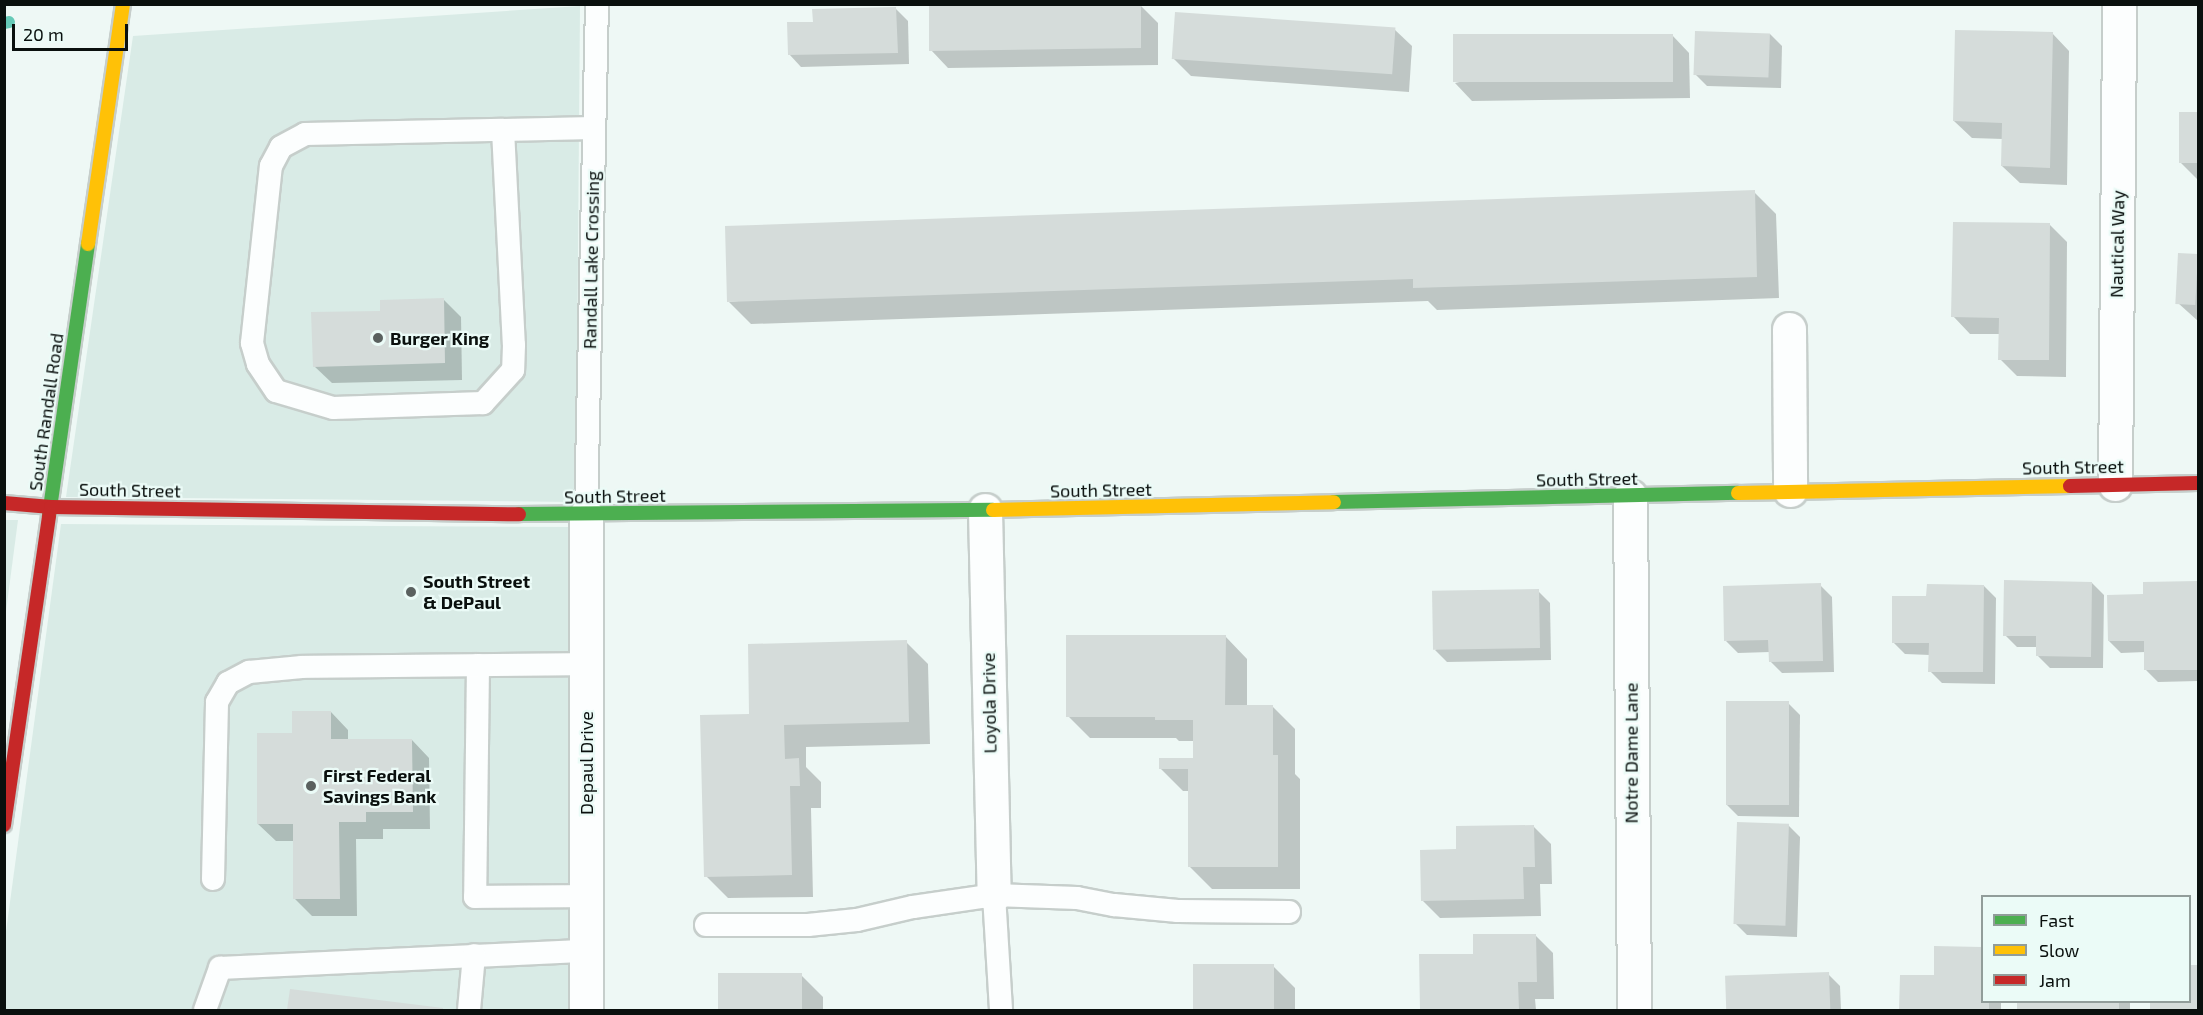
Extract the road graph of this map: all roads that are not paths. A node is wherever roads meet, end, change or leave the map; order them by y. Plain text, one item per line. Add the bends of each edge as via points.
1 (123, 4) edge
2 (597, 4) edge
3 (2120, 4) edge
4 (594, 128) junction
5 (503, 130) junction
6 (1789, 329) dead end
7 (2199, 483) edge
8 (2115, 484) junction
9 (1790, 490) junction
10 (1630, 496) junction
11 (4, 503) edge
12 (51, 507) junction
13 (985, 510) junction
14 (586, 515) junction
15 (586, 664) junction
16 (478, 665) junction
17 (4, 825) edge
18 (213, 879) dead end
19 (994, 895) junction
20 (586, 896) junction
21 (1289, 912) dead end
22 (706, 925) dead end
23 (586, 951) junction
24 (474, 956) junction
25 (205, 1011) edge
26 (469, 1011) edge
27 (586, 1011) edge
28 (1001, 1011) edge
29 (1634, 1011) edge

1 - 12 street, South Randall Road
2 - 4 lane, Randall Lake Crossing
3 - 8 street, Nautical Way
4 - 5 lane
4 - 14 lane, Randall Lake Crossing
5 - 5 lane via 305,134 281,147 271,166 252,343 258,364 276,391 333,408 483,403 513,370
6 - 9 street
7 - 8 street, South Street
8 - 9 street, South Street
9 - 10 street, South Street
10 - 13 street, South Street
10 - 29 street, Notre Dame Lane
11 - 12 street, South Street
12 - 14 street, South Street
12 - 17 street, South Randall Road
13 - 14 street, South Street
13 - 19 street, Loyola Drive
14 - 15 street, Depaul Drive
15 - 16 lane
15 - 20 street, Depaul Drive
16 - 18 lane via 267,669 249,672 228,683 217,702
16 - 20 lane via 475,897
19 - 21 lane via 1077,898 1178,911
19 - 22 lane via 857,920 808,925
19 - 28 lane
20 - 23 street, Depaul Drive
23 - 24 lane
23 - 27 street, Depaul Drive
24 - 25 lane via 220,968
24 - 26 lane

